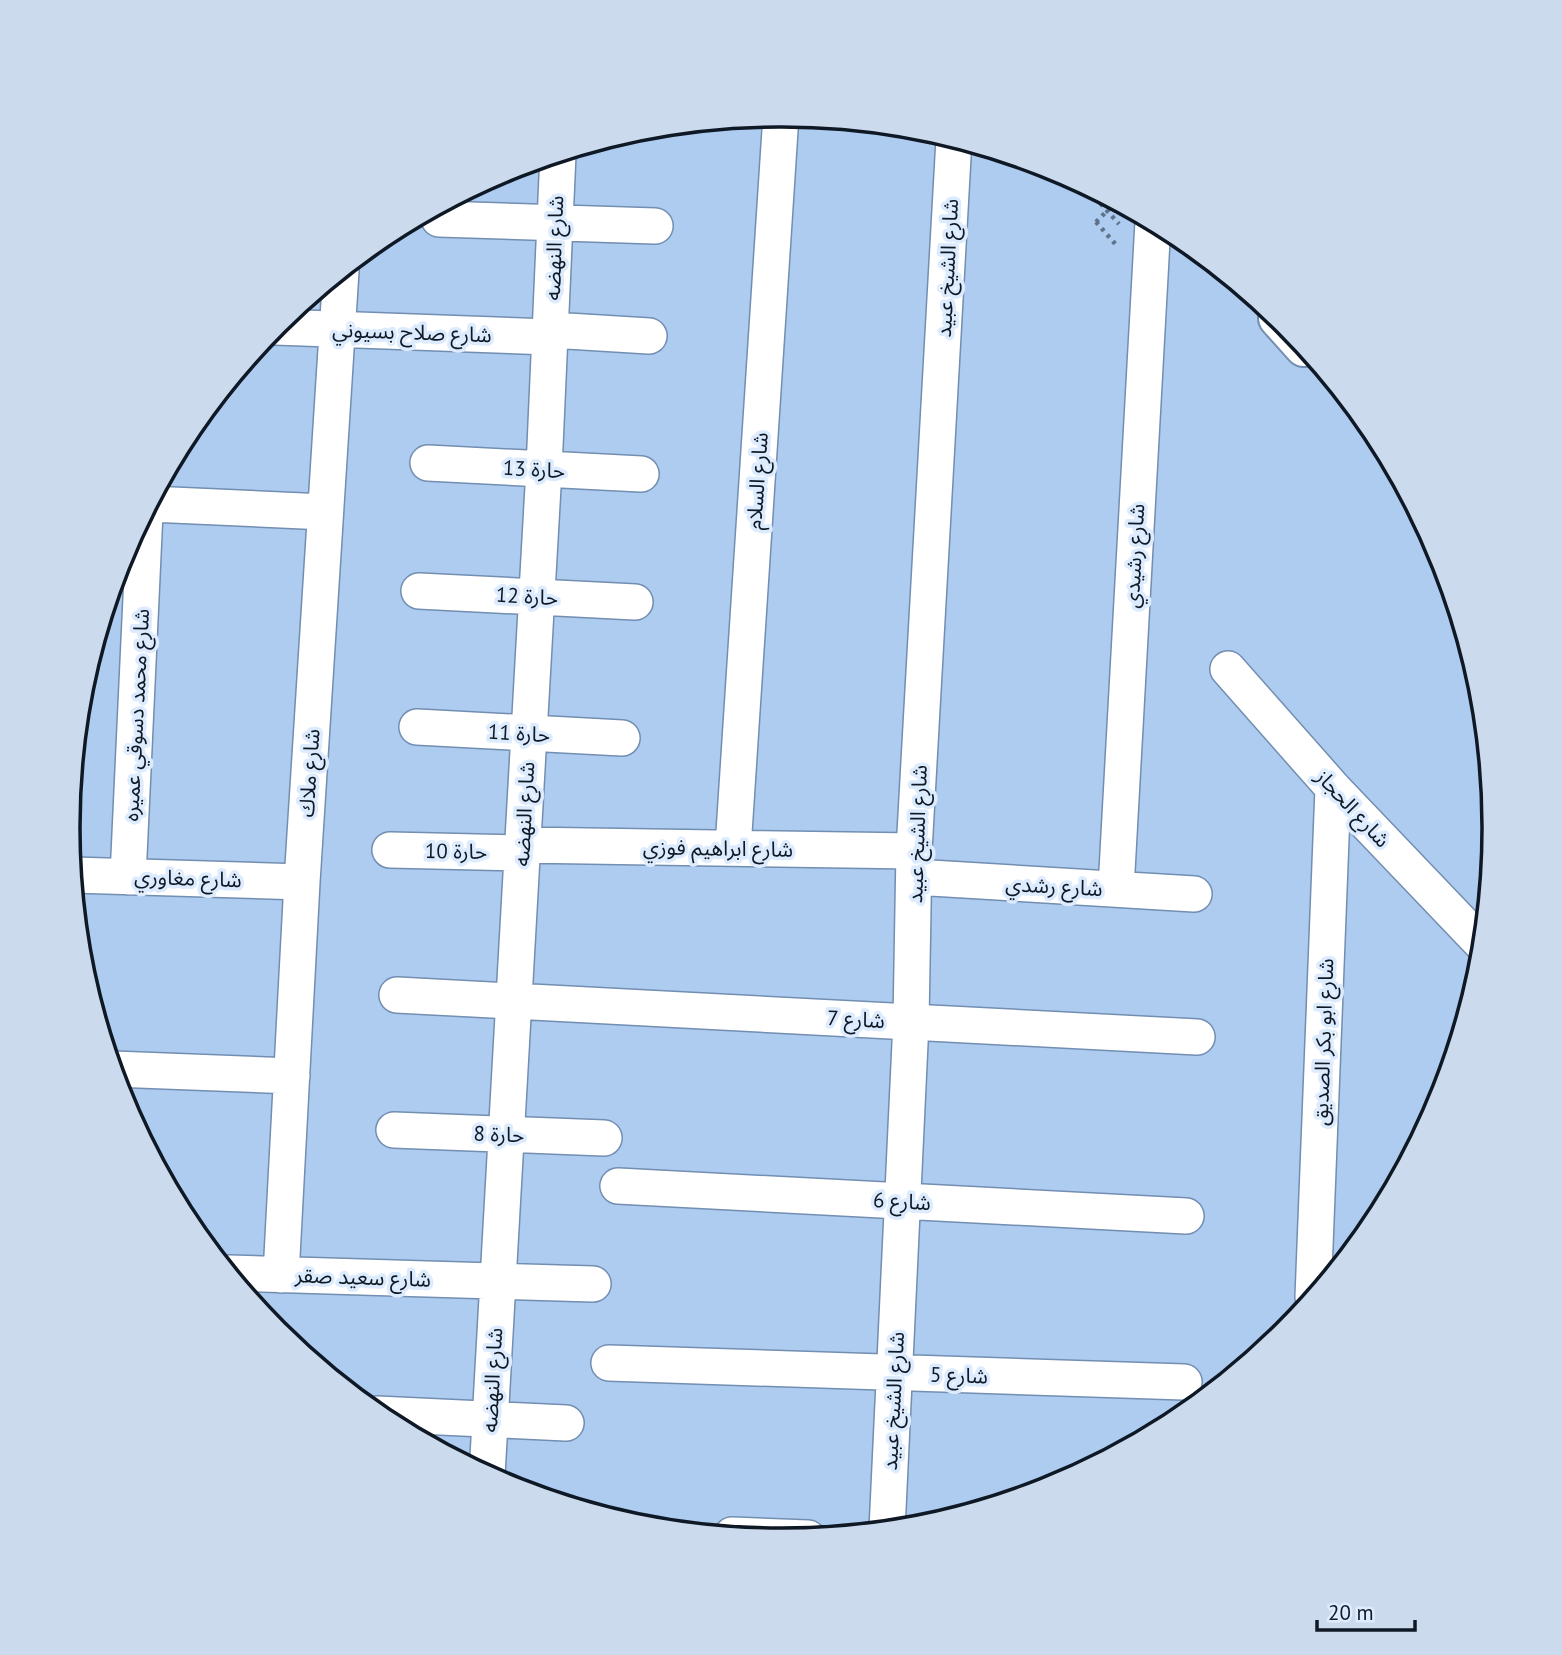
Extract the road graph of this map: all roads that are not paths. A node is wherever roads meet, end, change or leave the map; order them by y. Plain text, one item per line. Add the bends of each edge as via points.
1 (780, 127) edge
2 (953, 149) edge
3 (558, 163) edge
4 (439, 219) dead end
5 (556, 222) junction
6 (655, 226) dead end
7 (1139, 226) edge
8 (340, 284) edge
9 (291, 327) edge
10 (336, 328) junction
11 (551, 334) junction
12 (649, 336) dead end
13 (428, 463) dead end
14 (544, 469) junction
15 (641, 474) dead end
16 (160, 504) edge
17 (325, 512) junction
18 (144, 538) edge
19 (419, 592) dead end
20 (537, 597) junction
21 (635, 602) dead end
22 (1228, 669) dead end
23 (417, 727) dead end
24 (529, 733) junction
25 (622, 737) dead end
26 (1333, 788) junction
27 (733, 848) junction
28 (522, 849) junction
29 (390, 850) dead end
30 (914, 864) junction
31 (82, 875) edge
32 (128, 877) junction
33 (302, 881) junction
34 (1116, 889) junction
35 (1194, 894) dead end
36 (1473, 935) edge
37 (397, 995) dead end
38 (514, 1002) junction
39 (911, 1022) junction
40 (1197, 1037) dead end
41 (124, 1069) edge
42 (292, 1076) junction
43 (394, 1130) dead end
44 (506, 1134) junction
45 (604, 1138) dead end
46 (618, 1186) dead end
47 (902, 1201) junction
48 (1186, 1216) dead end
49 (241, 1273) edge
50 (281, 1275) junction
51 (498, 1282) junction
52 (1314, 1282) edge
53 (593, 1284) dead end
54 (609, 1363) dead end
55 (894, 1373) junction
56 (1184, 1382) dead end
57 (400, 1415) edge
58 (491, 1418) junction
59 (566, 1423) dead end
60 (488, 1464) edge
61 (887, 1520) edge

1 - 27 street, شارع السلام
2 - 30 street, شارع الشيخ عبيد
3 - 5 street, شارع النهضه
4 - 5 street
5 - 6 street
5 - 11 street, شارع النهضه
7 - 34 street, شارع رشيدي
8 - 10 street, شارع ملاك
9 - 10 street, شارع صلاح بسيوني
10 - 11 street, شارع صلاح بسيوني
10 - 17 street, شارع ملاك
11 - 12 street, شارع صلاح بسيوني
11 - 14 street, شارع النهضه
13 - 14 street, حارة 13
14 - 15 street, حارة 13
14 - 20 street, شارع النهضه
16 - 17 street
17 - 33 street, شارع ملاك
18 - 32 street, شارع محمد دسوقي عميره
19 - 20 street, حارة 12
20 - 21 street, حارة 12
20 - 24 street, شارع النهضه
22 - 26 street, شارع الحجاز
23 - 24 street, حارة 11
24 - 25 street, حارة 11
24 - 28 street, شارع النهضه
26 - 36 street, شارع الحجاز
26 - 52 street, شارع ابو بكر الصديق
27 - 28 street, شارع ابراهيم فوزي
27 - 30 street, شارع ابراهيم فوزي
28 - 29 street, حارة 10
28 - 38 street, شارع النهضه
30 - 34 street, شارع رشدي
30 - 39 street, شارع الشيخ عبيد
31 - 32 street, شارع مغاوري
32 - 33 street, شارع مغاوري
33 - 42 street, شارع ملاك
34 - 35 street, شارع رشدي
37 - 38 street, شارع 7
38 - 39 street, شارع 7
38 - 44 street, شارع النهضه
39 - 40 street, شارع 7
39 - 47 street, شارع الشيخ عبيد
41 - 42 street
42 - 50 street, شارع ملاك
43 - 44 street, حارة 8
44 - 45 street, حارة 8
44 - 51 street, شارع النهضه
46 - 47 street, شارع 6
47 - 48 street, شارع 6
47 - 55 street, شارع الشيخ عبيد
49 - 50 street, شارع سعيد صقر
50 - 51 street, شارع سعيد صقر
51 - 53 street, شارع سعيد صقر
51 - 58 street, شارع النهضه
54 - 55 street, شارع 5
55 - 56 street, شارع 5
55 - 61 street, شارع الشيخ عبيد
57 - 58 street
58 - 59 street
58 - 60 street, شارع النهضه

